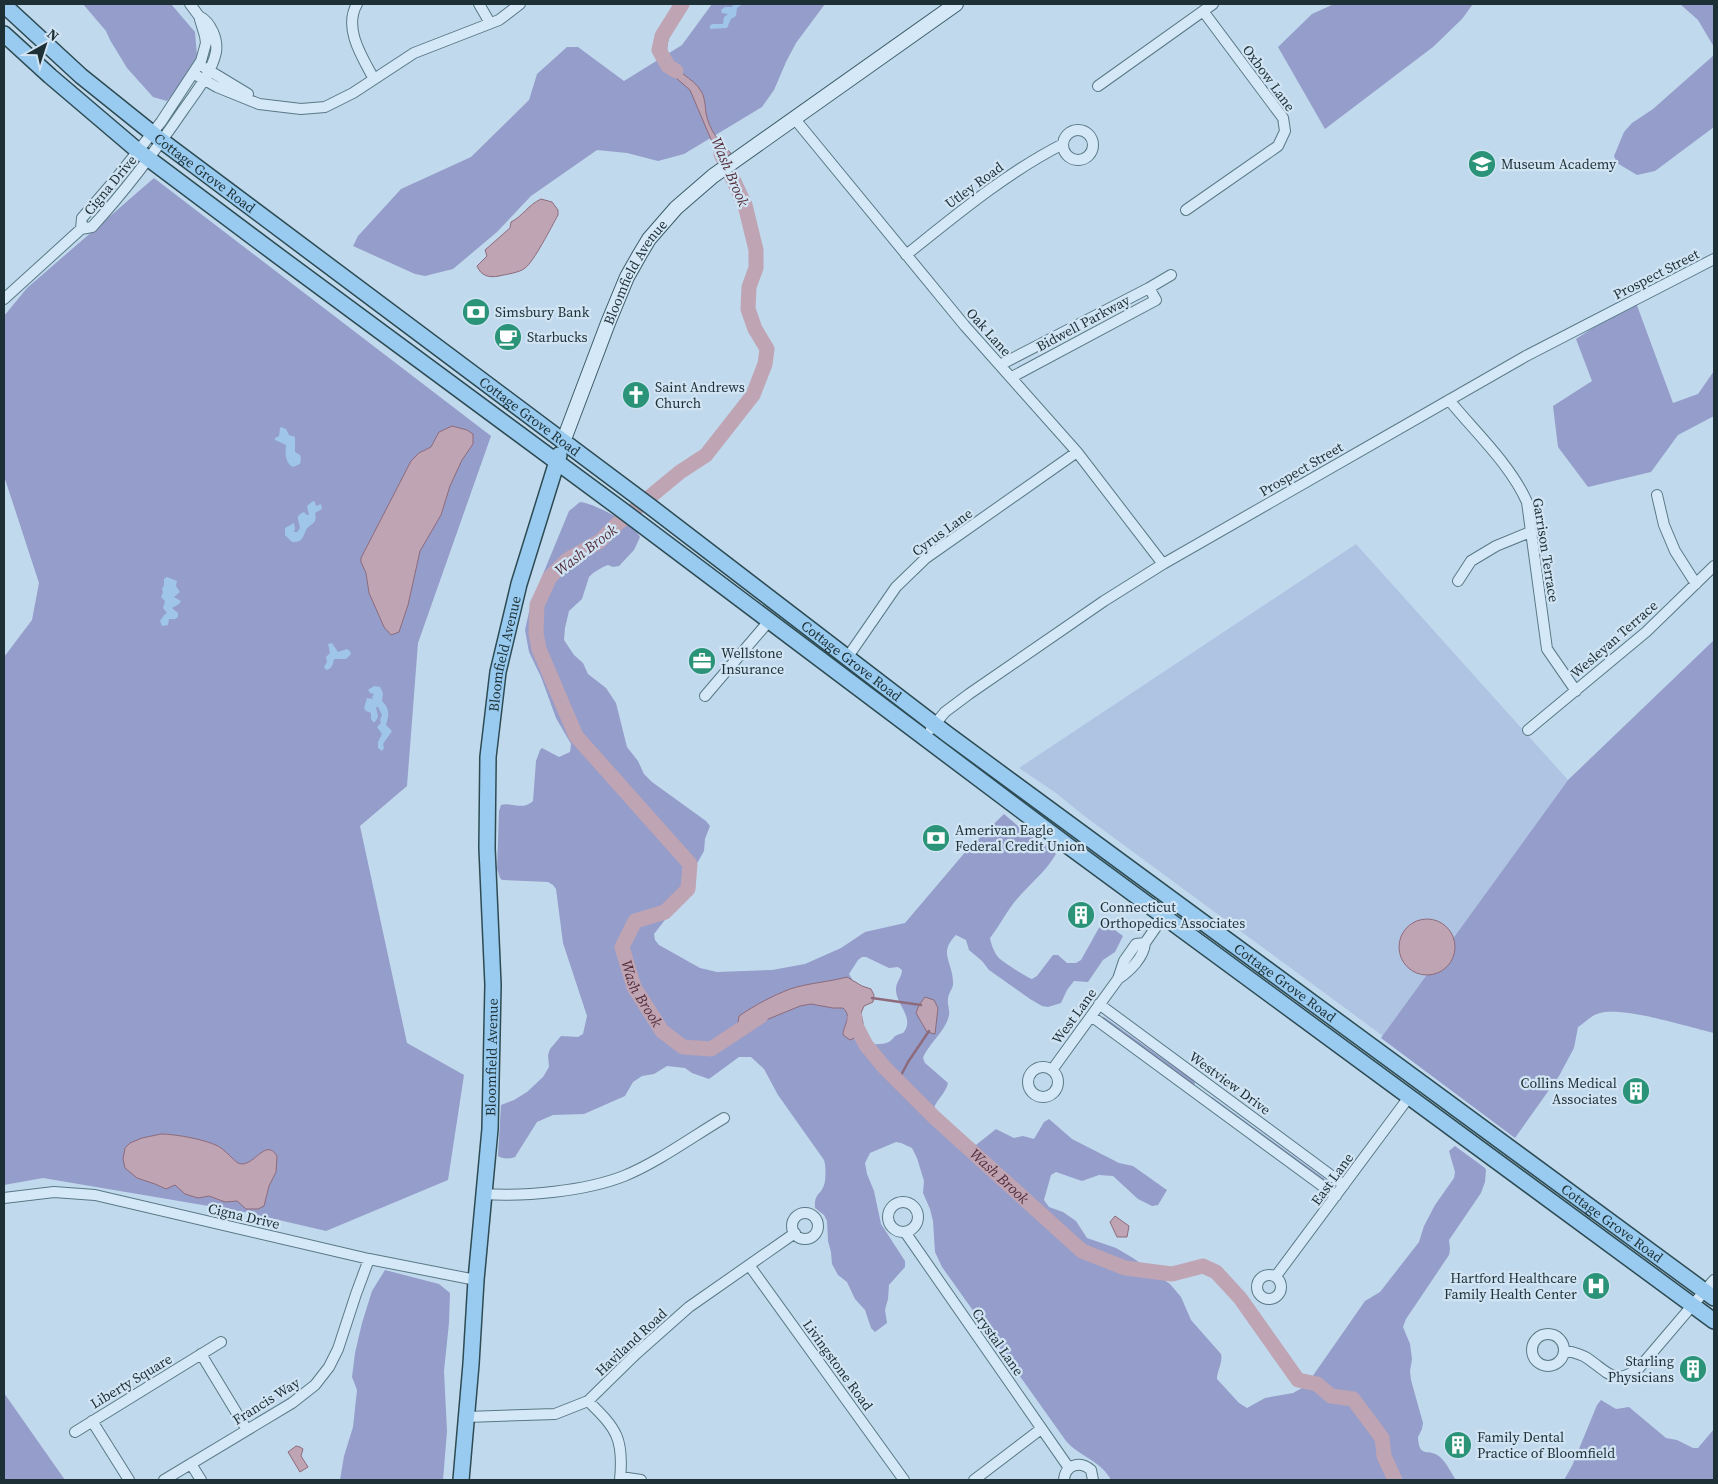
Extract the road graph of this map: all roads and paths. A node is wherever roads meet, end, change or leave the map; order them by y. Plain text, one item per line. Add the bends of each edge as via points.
1 (190, 4) edge
2 (357, 4) edge
3 (478, 4) edge
4 (520, 4) edge
5 (956, 4) edge
6 (1213, 4) edge
7 (4, 5) edge
8 (1203, 11) junction
9 (490, 23) junction
10 (4, 34) edge
11 (201, 72) junction
12 (374, 79) junction
13 (1098, 86) dead end
14 (794, 118) junction
15 (1063, 144) dead end
16 (150, 146) junction
17 (1186, 210) dead end
18 (81, 229) junction
19 (906, 255) junction
20 (1714, 259) edge
21 (1171, 275) dead end
22 (1149, 288) junction
23 (4, 299) edge
24 (411, 329) junction
25 (390, 340) junction
26 (1000, 365) junction
27 (1012, 377) junction
28 (1449, 400) junction
29 (563, 442) junction
30 (1077, 452) junction
31 (557, 462) junction
32 (1657, 495) dead end
33 (1530, 532) junction
34 (1163, 564) junction
35 (1714, 566) edge
36 (1458, 581) dead end
37 (1696, 584) junction
38 (769, 621) junction
39 (847, 658) junction
40 (1576, 691) junction
41 (705, 696) dead end
42 (935, 724) junction
43 (1528, 730) dead end
44 (924, 738) junction
45 (1174, 901) junction
46 (1164, 916) junction
47 (1099, 1004) junction
48 (1091, 1016) junction
49 (1052, 1070) dead end
50 (1409, 1097) junction
51 (724, 1118) dead end
52 (1516, 1153) junction
53 (1505, 1167) junction
54 (1344, 1185) junction
55 (483, 1194) junction
56 (1336, 1196) junction
57 (4, 1198) edge
58 (905, 1232) dead end
59 (795, 1233) dead end
60 (370, 1259) junction
61 (749, 1265) junction
62 (1276, 1276) dead end
63 (476, 1280) junction
64 (1711, 1290) edge
65 (1694, 1305) junction
66 (1714, 1320) edge
67 (220, 1342) dead end
68 (1564, 1350) dead end
69 (201, 1354) junction
70 (588, 1401) junction
71 (466, 1417) junction
72 (92, 1421) junction
73 (1041, 1429) junction
74 (247, 1430) junction
75 (74, 1432) dead end
76 (191, 1464) junction
77 (1069, 1468) junction
78 (621, 1478) edge
79 (129, 1480) edge
80 (164, 1480) edge
81 (201, 1480) edge
82 (461, 1480) edge
83 (641, 1480) edge
84 (904, 1480) edge
85 (974, 1480) edge
86 (1064, 1480) edge
87 (1093, 1480) edge

1 - 11 street via 199,16 206,43
2 - 12 street via 351,20 355,38
3 - 9 street
4 - 9 street
5 - 14 main road, Bloomfield Avenue
6 - 8 street
7 - 16 main road, Cottage Grove Road
8 - 13 street
8 - 17 street, Oxbow Lane via 1284,118 1285,131 1278,146
9 - 12 street via 414,53
10 - 16 main road, Cottage Grove Road via 50,76
11 - 12 street via 264,104 300,109 325,107
11 - 16 street
14 - 19 street, Oak Lane
14 - 29 main road, Bloomfield Avenue via 713,176 676,208 648,239 611,315
15 - 19 street, Utley Road via 1044,153 976,199
16 - 18 street, Cigna Drive via 82,218
16 - 18 street, Cigna Drive via 114,202 92,227
16 - 24 main road, Cottage Grove Road
16 - 25 main road, Cottage Grove Road
18 - 23 street, Cigna Drive
19 - 26 street, Oak Lane
20 - 28 street, Prospect Street
21 - 22 street, Bidwell Parkway
22 - 26 street, Bidwell Parkway
22 - 27 street, Bidwell Parkway via 1156,300
24 - 25 main road
24 - 29 main road, Cottage Grove Road
25 - 31 main road, Cottage Grove Road
26 - 27 street, Oak Lane
27 - 30 street, Oak Lane
28 - 33 street, Garrison Terrace via 1519,486 1527,502
28 - 34 street, Prospect Street
29 - 31 main road, Bloomfield Avenue
29 - 39 main road, Cottage Grove Road
30 - 34 street, Oak Lane
30 - 39 street, Cyrus Lane via 926,558 896,587
31 - 38 main road, Cottage Grove Road
31 - 55 main road, Bloomfield Avenue via 519,584 500,663 488,757 487,848 493,985 490,1129
32 - 37 street via 1664,525 1675,551
33 - 36 street via 1471,561
33 - 40 street, Garrison Terrace via 1547,648
34 - 42 street, Prospect Street via 975,690 945,712
35 - 37 street, Wesleyan Terrace
37 - 40 street, Wesleyan Terrace via 1646,632
38 - 41 street
38 - 44 main road, Cottage Grove Road
39 - 42 main road, Cottage Grove Road
40 - 43 street, Wesleyan Terrace
42 - 44 street, Prospect Street
42 - 45 main road, Cottage Grove Road
44 - 46 main road, Cottage Grove Road
45 - 46 street, West Lane
45 - 52 main road, Cottage Grove Road
46 - 47 street, West Lane via 1145,942 1136,944 1124,961 1118,979
46 - 50 main road, Cottage Grove Road
47 - 48 street, West Lane
47 - 54 street, Westview Drive
48 - 49 street, West Lane
48 - 56 street, Westview Drive
50 - 53 main road, Cottage Grove Road
50 - 54 street, East Lane
51 - 55 street via 639,1169 606,1182 540,1193
52 - 53 main road
52 - 64 main road, Cottage Grove Road
53 - 65 main road, Cottage Grove Road
54 - 56 street, East Lane
55 - 63 main road, Bloomfield Avenue
56 - 62 street, East Lane
57 - 60 street, Cigna Drive via 54,1192 94,1196
58 - 73 street, Crystal Lane
59 - 61 street, Haviland Road
60 - 63 street, Cigna Drive
60 - 74 street, Francis Way via 338,1349 320,1380 299,1398
61 - 70 street, Haviland Road via 670,1323
61 - 84 street, Livingstone Road
63 - 71 main road, Bloomfield Avenue
64 - 65 street
65 - 66 main road, Cottage Grove Road
65 - 68 street via 1639,1368 1627,1377 1612,1376 1585,1357
67 - 69 street, Liberty Square
69 - 72 street, Liberty Square
69 - 74 street
70 - 71 street, Haviland Road via 555,1414
70 - 78 street via 619,1439
71 - 82 main road, Bloomfield Avenue
72 - 75 street, Liberty Square
72 - 79 street
73 - 77 street, Crystal Lane
73 - 85 street
74 - 76 street, Francis Way
76 - 80 street, Francis Way
76 - 81 street
77 - 86 street
77 - 87 street via 1078,1464 1087,1467 1093,1474
78 - 83 street

